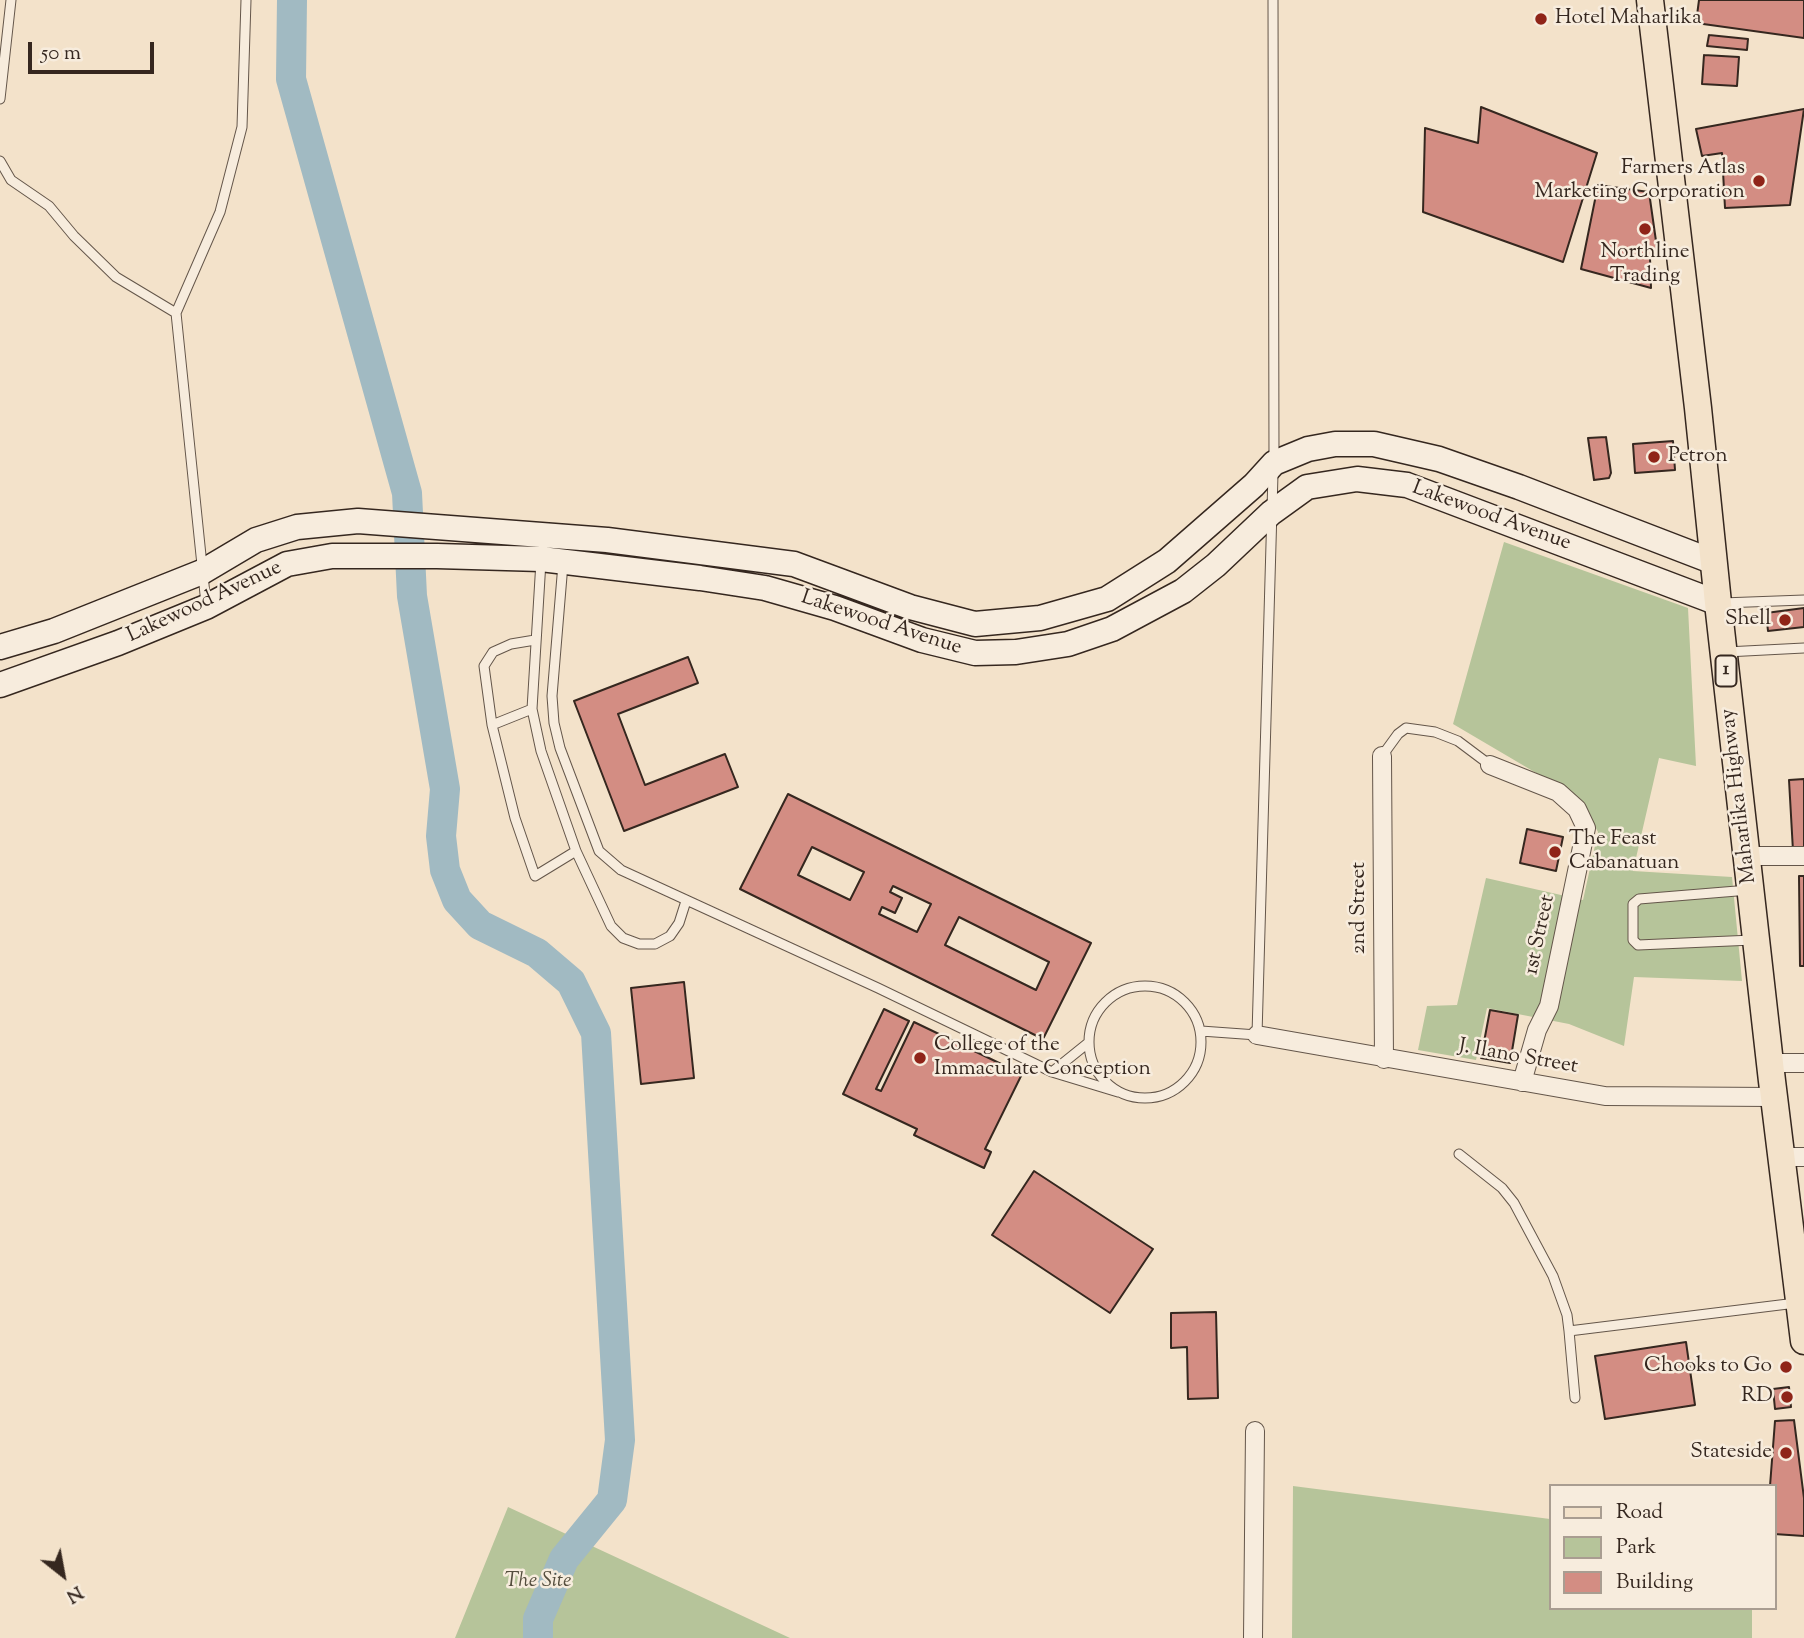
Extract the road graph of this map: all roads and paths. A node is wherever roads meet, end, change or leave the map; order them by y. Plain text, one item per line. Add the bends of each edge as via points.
1 (11, 0) edge
2 (246, 0) edge
3 (1273, 0) edge
4 (1650, 0) edge
5 (0, 99) edge
6 (0, 161) edge
7 (176, 313) junction
8 (1274, 463) junction
9 (1271, 513) junction
10 (552, 560) junction
11 (1714, 562) junction
12 (202, 572) junction
13 (1804, 600) edge
14 (1718, 603) junction
15 (206, 607) junction
16 (535, 640) junction
17 (0, 647) edge
18 (1804, 648) edge
19 (1724, 652) junction
20 (0, 685) edge
21 (532, 709) junction
22 (492, 726) junction
23 (1382, 756) joint
24 (1490, 765) joint
25 (576, 851) junction
26 (1747, 856) junction
27 (1804, 856) edge
28 (1751, 890) junction
29 (686, 901) junction
30 (1757, 940) junction
31 (1201, 1031) junction
32 (1257, 1035) junction
33 (1087, 1043) junction
34 (1384, 1059) junction
35 (1770, 1063) junction
36 (1804, 1063) edge
37 (1052, 1072) junction
38 (1522, 1082) junction
39 (1118, 1092) junction
40 (1774, 1097) junction
41 (1460, 1154) dead end
42 (1793, 1157) edge
43 (1802, 1321) edge
44 (1569, 1331) junction
45 (1575, 1398) dead end
46 (1255, 1430) dead end
47 (1252, 1638) edge

1 - 5 lane
2 - 7 lane via 242,127 220,212
3 - 8 lane
4 - 11 main road, Maharlika Highway / 1
6 - 7 lane via 11,180 49,206 116,277
7 - 12 lane
8 - 9 lane
8 - 11 main road, Lakewood Avenue via 1317,447 1374,444 1439,459
8 - 12 main road, Lakewood Avenue via 1167,561 1107,599 1040,618 975,624 911,607 794,564 607,540 358,521 297,527 256,540
9 - 10 main road, Lakewood Avenue via 1183,591 1112,629 1068,644 1016,652 975,653 922,640 765,588
9 - 14 main road, Lakewood Avenue via 1307,487 1357,479 1407,485
9 - 32 lane
10 - 15 main road, Lakewood Avenue via 332,556 287,564
10 - 16 lane
10 - 29 lane via 554,723 599,852 621,870
11 - 14 main road, Maharlika Highway / 1
12 - 15 lane
12 - 17 main road, Lakewood Avenue via 54,631
13 - 14 lane
14 - 19 main road, Maharlika Highway / 1
15 - 20 main road, Lakewood Avenue
16 - 21 lane
16 - 22 lane via 511,643 493,652 484,666
18 - 19 lane
19 - 26 main road, Maharlika Highway / 1
21 - 22 lane
21 - 25 lane via 541,751
22 - 25 lane via 535,876
23 - 24 lane via 1406,728 1458,741
23 - 34 street, 2nd Street
24 - 38 street, 1st Street via 1558,792 1577,809 1586,828 1549,1006
25 - 29 lane via 611,926 623,939 655,944 670,936
26 - 27 street
26 - 28 main road, Maharlika Highway / 1
28 - 30 main road, Maharlika Highway / 1
28 - 30 lane via 1639,899 1633,904 1633,940 1638,945
29 - 37 lane
30 - 35 main road, Maharlika Highway / 1
31 - 32 lane
31 - 33 lane via 1179,996 1160,987 1139,985 1119,991 1102,1004 1091,1022
31 - 39 lane via 1196,1067 1178,1087 1153,1098
32 - 34 street, J. Ilano Street
33 - 37 lane
33 - 39 lane via 1091,1062
34 - 38 street, J. Ilano Street
35 - 36 street
35 - 40 main road, Maharlika Highway / 1
37 - 39 lane
38 - 40 street, J. Ilano Street via 1605,1096
40 - 42 main road, Maharlika Highway / 1
41 - 44 lane via 1514,1203 1553,1276
42 - 43 main road, Maharlika Highway / 1
43 - 44 lane
44 - 45 lane
46 - 47 street

